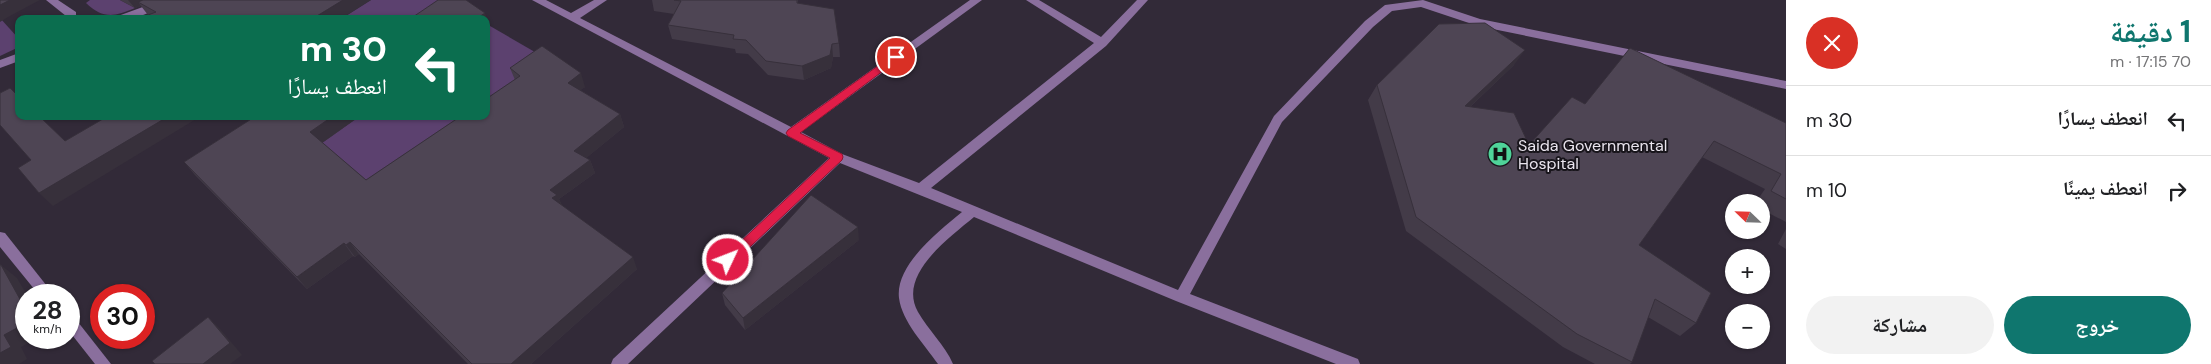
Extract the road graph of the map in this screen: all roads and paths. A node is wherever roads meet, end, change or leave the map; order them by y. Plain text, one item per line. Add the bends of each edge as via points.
1 (51, 0) edge
2 (172, 0) edge
3 (537, 0) edge
4 (602, 0) edge
5 (977, 0) edge
6 (1031, 0) edge
7 (1143, 0) edge
8 (72, 15) edge
9 (133, 15) edge
10 (571, 18) junction
11 (1102, 43) junction
12 (15, 58) edge
13 (0, 64) edge
14 (1786, 84) edge
15 (792, 133) junction
16 (838, 157) junction
17 (921, 189) junction
18 (973, 210) junction
19 (0, 238) edge
20 (38, 284) edge
21 (1181, 297) junction
22 (80, 335) edge
23 (104, 364) edge
24 (618, 364) edge
25 (946, 364) edge
26 (1353, 364) edge

1 - 8 street
2 - 9 street
3 - 10 street
4 - 10 street
5 - 15 street
6 - 11 street
7 - 11 street
10 - 15 street
11 - 17 street
12 - 13 street
14 - 21 street via 1478,22 1421,3 1389,8 1369,24 1278,119
15 - 16 street
16 - 17 street
16 - 24 street
17 - 18 street
18 - 21 street
18 - 25 street via 919,262 907,281 906,299 914,317
19 - 20 street
21 - 26 street
22 - 23 street

